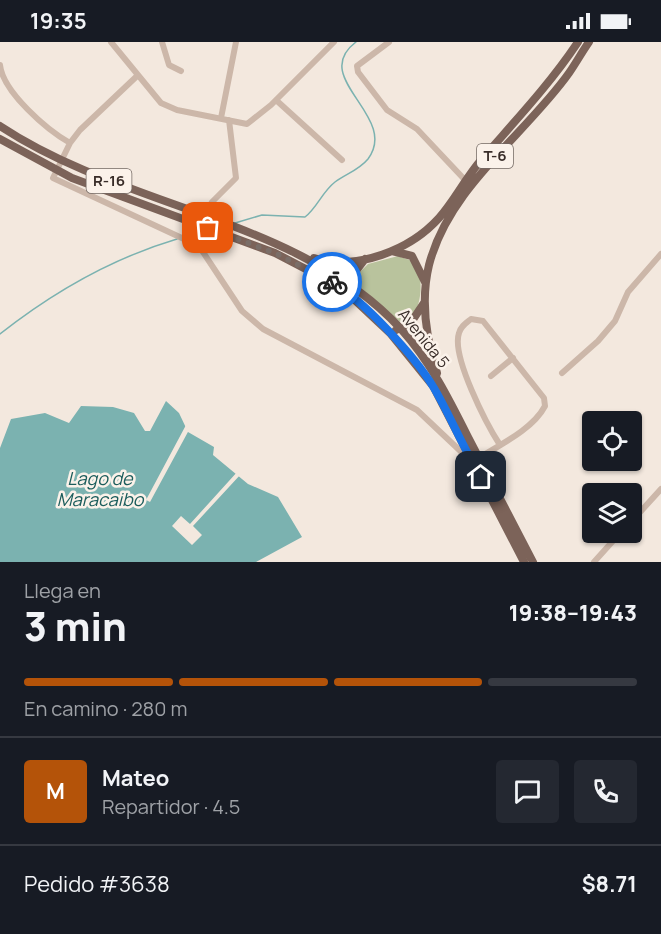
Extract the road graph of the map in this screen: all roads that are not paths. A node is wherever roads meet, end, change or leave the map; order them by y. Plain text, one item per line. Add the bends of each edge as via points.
1 (111, 42) edge
2 (162, 42) edge
3 (237, 42) edge
4 (334, 42) edge
5 (389, 42) edge
6 (578, 42) edge
7 (589, 42) edge
8 (0, 65) edge
9 (182, 71) dead end
10 (137, 76) junction
11 (276, 100) junction
12 (221, 118) junction
13 (229, 120) junction
14 (0, 126) edge
15 (0, 139) edge
16 (70, 143) junction
17 (342, 160) dead end
18 (63, 161) junction
19 (58, 170) junction
20 (465, 180) junction
21 (202, 217) junction
22 (392, 251) junction
23 (300, 253) junction
24 (661, 254) edge
25 (365, 259) junction
26 (345, 285) junction
27 (426, 285) junction
28 (424, 303) junction
29 (401, 328) junction
30 (390, 333) junction
31 (513, 358) junction
32 (562, 374) dead end
33 (491, 376) dead end
34 (436, 384) junction
35 (500, 445) junction
36 (475, 460) junction
37 (661, 489) edge
38 (642, 510) edge
39 (611, 543) edge
40 (524, 562) edge
41 (532, 562) edge
42 (594, 562) edge

1 - 10 street
2 - 9 street via 169,65
3 - 12 street
4 - 11 street
5 - 20 street via 357,66 357,72 387,110 417,129
6 - 20 main road, T-6 via 561,69
7 - 27 main road, T-6 via 569,74 489,163 446,223 429,264
8 - 16 street via 4,80 23,102 49,130
10 - 12 street via 161,103
10 - 16 street
11 - 13 street via 247,124
11 - 17 street
12 - 13 street
13 - 21 street via 236,178
14 - 18 main road, Avenida 5 / R-16
15 - 19 main road, Avenida 5 / R-16
16 - 18 street
18 - 19 street
18 - 21 main road, Avenida 5 / R-16
19 - 26 main road, Avenida 5 / R-16 via 275,253
19 - 36 street via 53,178 199,246 243,311 263,330 417,410
20 - 22 main road, T-6 via 425,232
21 - 23 main road, Avenida 5 / R-16
22 - 25 main road, T-6
22 - 27 main road via 412,256
23 - 25 main road via 324,261
23 - 26 main road, Avenida 5 / R-16
24 - 32 street via 628,292 609,328
25 - 26 main road
26 - 29 main road, Avenida 5 / R-16
26 - 30 main road, Avenida 5 / R-16
27 - 28 main road, T-6
28 - 29 main road via 412,321
28 - 34 main road via 426,337
29 - 30 main road
29 - 34 main road, Avenida 5 / R-16
30 - 34 main road, Avenida 5 / R-16
31 - 33 street
31 - 35 street via 544,398 545,406
31 - 35 street via 483,321 471,319 459,331 468,382
34 - 36 main road, R-16
35 - 36 street
36 - 40 main road, R-16
36 - 41 main road, R-16
37 - 38 street
39 - 42 street

